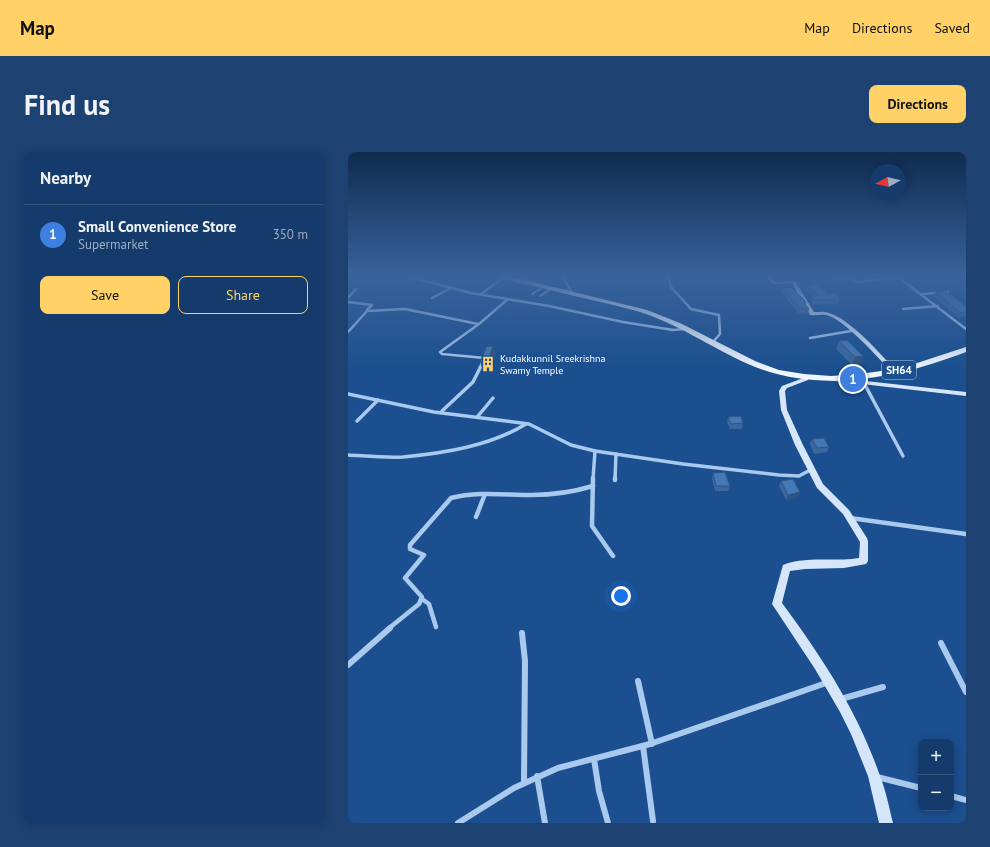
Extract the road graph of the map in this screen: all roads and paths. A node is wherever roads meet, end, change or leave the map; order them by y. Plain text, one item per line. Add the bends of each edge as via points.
1 (370, 307) edge
2 (498, 307) edge
3 (555, 307) edge
4 (624, 307) edge
5 (690, 307) edge
6 (808, 307) edge
7 (923, 307) edge
8 (940, 307) edge
9 (903, 309) dead end
10 (367, 311) junction
11 (479, 324) junction
12 (684, 329) junction
13 (966, 329) edge
14 (852, 331) junction
15 (348, 332) edge
16 (810, 338) dead end
17 (712, 343) junction
18 (966, 350) edge
19 (893, 371) junction
20 (806, 378) junction
21 (829, 379) junction
22 (864, 383) junction
23 (348, 394) edge
24 (966, 394) edge
25 (493, 398) dead end
26 (378, 400) junction
27 (442, 411) junction
28 (478, 416) junction
29 (357, 420) dead end
30 (527, 424) junction
31 (595, 451) junction
32 (348, 454) edge
33 (616, 454) junction
34 (903, 456) dead end
35 (812, 469) junction
36 (615, 480) dead end
37 (593, 486) junction
38 (485, 494) junction
39 (476, 517) dead end
40 (850, 518) junction
41 (966, 534) edge
42 (613, 556) dead end
43 (422, 599) junction
44 (436, 627) dead end
45 (522, 633) dead end
46 (941, 643) dead end
47 (348, 665) edge
48 (638, 681) dead end
49 (829, 682) junction
50 (883, 686) dead end
51 (966, 692) edge
52 (839, 700) junction
53 (652, 744) junction
54 (643, 746) junction
55 (594, 759) junction
56 (537, 776) junction
57 (874, 776) junction
58 (524, 782) junction
59 (918, 787) edge
60 (954, 797) edge
61 (966, 800) edge
62 (653, 822) dead end
63 (458, 823) edge
64 (545, 823) edge
65 (608, 823) edge
66 (886, 823) edge

1 - 10 street
2 - 11 street
3 - 12 street via 623,322 673,330
4 - 12 main road, SH64 via 652,314
5 - 17 street via 719,315 720,334
6 - 14 main road via 812,314 827,314
7 - 9 street
8 - 13 street
10 - 11 street via 405,309
10 - 15 street
11 - 27 street via 440,352 485,358 473,382
12 - 17 main road, SH64
14 - 16 street
14 - 19 main road
17 - 20 main road, SH64 via 753,364 782,374
18 - 19 main road, SH64 via 935,362
19 - 21 main road, SH64
20 - 21 main road, SH64
20 - 35 main road via 784,387 782,391 784,410
21 - 22 main road
22 - 24 main road
22 - 34 street
23 - 26 street
25 - 28 street
26 - 27 street via 434,412
26 - 29 street
27 - 28 street
28 - 30 street
30 - 31 street via 571,445
30 - 32 street via 483,444 430,453 402,457
31 - 33 street
31 - 37 street
33 - 35 street via 724,470 779,475 799,476
33 - 36 street
35 - 40 main road via 820,486
37 - 38 street via 580,491 551,494
37 - 42 street via 592,526
38 - 39 street
38 - 43 street via 451,498 411,542 410,549 424,555 406,578
40 - 41 street
40 - 49 main road via 864,541 863,561 846,565 800,564 786,568 777,604 811,649
43 - 44 street via 429,604
43 - 47 street
45 - 58 street via 525,661
46 - 51 street
48 - 53 street
49 - 52 main road
49 - 53 street
50 - 52 street
52 - 57 main road via 857,733
53 - 54 street
54 - 55 street
54 - 62 street
55 - 56 street
55 - 65 street
56 - 58 street
56 - 64 street
57 - 59 street
57 - 66 main road
58 - 63 street via 496,797
60 - 61 street

